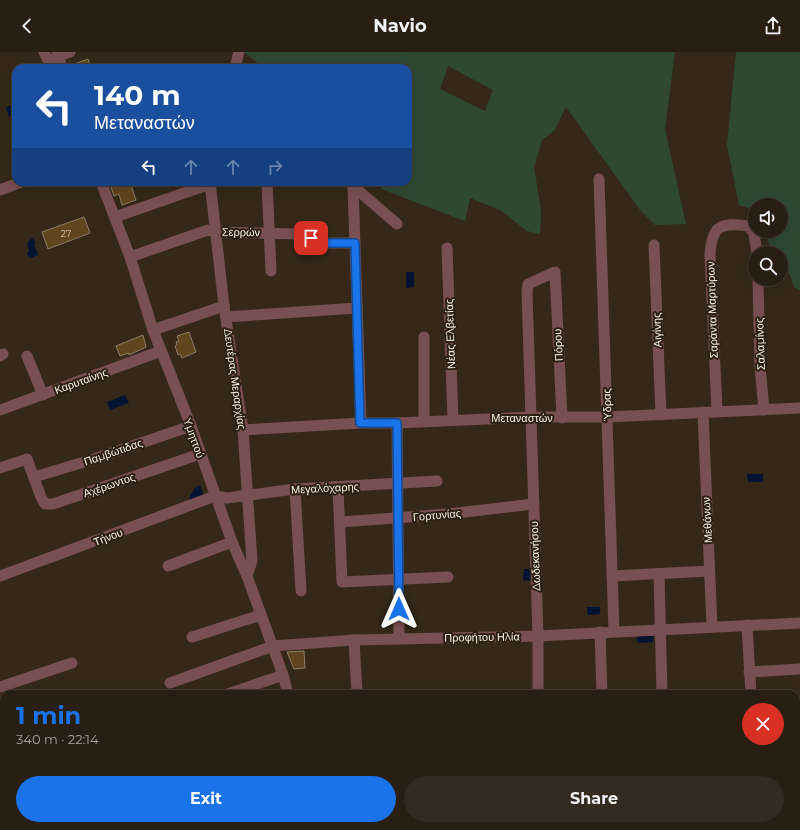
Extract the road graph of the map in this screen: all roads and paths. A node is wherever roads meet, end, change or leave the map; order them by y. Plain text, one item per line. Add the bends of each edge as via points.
1 (44, 52) edge
2 (70, 52) edge
3 (239, 52) edge
4 (59, 59) edge
5 (236, 64) edge
6 (599, 179) dead end
7 (12, 185) edge
8 (103, 186) edge
9 (202, 186) edge
10 (210, 186) edge
11 (267, 186) edge
12 (0, 190) edge
13 (115, 217) junction
14 (397, 224) dead end
15 (215, 232) junction
16 (268, 232) junction
17 (355, 243) junction
18 (654, 245) dead end
19 (756, 246) edge
20 (447, 248) dead end
21 (130, 257) junction
22 (271, 271) dead end
23 (555, 272) joint
24 (758, 286) edge
25 (357, 308) junction
26 (225, 311) junction
27 (153, 330) junction
28 (424, 337) dead end
29 (161, 351) junction
30 (27, 356) dead end
31 (43, 395) junction
32 (800, 408) edge
33 (0, 410) edge
34 (764, 410) junction
35 (717, 411) junction
36 (702, 412) junction
37 (661, 415) junction
38 (531, 417) junction
39 (608, 417) junction
40 (562, 418) junction
41 (453, 420) junction
42 (424, 421) junction
43 (360, 423) junction
44 (397, 423) junction
45 (191, 426) junction
46 (243, 430) junction
47 (200, 454) junction
48 (0, 468) edge
49 (34, 477) junction
50 (437, 481) dead end
51 (398, 484) junction
52 (338, 487) junction
53 (295, 489) junction
54 (249, 494) junction
55 (215, 496) junction
56 (534, 504) junction
57 (399, 518) junction
58 (341, 522) junction
59 (232, 542) junction
60 (168, 566) dead end
61 (710, 571) junction
62 (659, 574) junction
63 (0, 576) edge
64 (247, 576) junction
65 (612, 576) junction
66 (448, 577) dead end
67 (399, 579) junction
68 (301, 592) dead end
69 (261, 615) junction
70 (800, 623) edge
71 (747, 625) junction
72 (712, 627) junction
73 (661, 630) junction
74 (614, 631) junction
75 (600, 632) junction
76 (538, 636) junction
77 (192, 637) dead end
78 (399, 639) junction
79 (354, 640) junction
80 (272, 646) junction
81 (72, 663) dead end
82 (800, 669) edge
83 (749, 672) junction
84 (283, 675) junction
85 (170, 683) dead end
86 (0, 687) edge
87 (240, 690) edge
88 (287, 690) edge
89 (357, 690) edge
90 (538, 690) edge
91 (602, 690) edge
92 (662, 690) edge
93 (751, 690) edge

1 - 4 street via 48,60
2 - 4 street
3 - 5 street
6 - 39 street, Ύδρας
7 - 12 street
8 - 13 street, Υμηττού
9 - 13 street
10 - 15 street, Δευτέρας Μεραρχίας
11 - 16 street
13 - 21 street, Υμηττού
14 - 17 street via 353,186
15 - 16 street, Σερρών
15 - 21 street, Σερρών via 208,230
15 - 26 street, Δευτέρας Μεραρχίας
16 - 17 street, Σερρών via 301,234 321,243
16 - 22 street
17 - 25 street
18 - 37 street, Αιγίνης
19 - 35 street, Σαράντα Μαρτύρων via 754,233 748,226 735,224 719,228 712,236 710,254
20 - 41 street, Νέας Ελβετίας
21 - 27 street, Υμηττού
23 - 38 street, Δωδεκανήσου via 528,284 527,333
23 - 40 street, Πόρου
24 - 34 street, Σαλαμίνος
25 - 26 street
25 - 43 street
26 - 27 street
26 - 46 street, Δευτέρας Μεραρχίας
27 - 29 street, Υμηττού
28 - 42 street
29 - 31 street, Καρυταίνης
29 - 45 street, Υμηττού
30 - 31 street
31 - 33 street, Καρυταίνης
32 - 34 street, Μεταναστών
34 - 35 street, Μεταναστών
35 - 36 street, Μεταναστών
36 - 37 street, Μεταναστών
36 - 61 street, Μεθάνων
37 - 39 street, Μεταναστών
38 - 40 street, Μεταναστών
38 - 41 street, Μεταναστών
38 - 56 street, Δωδεκανήσου
39 - 40 street, Μεταναστών
39 - 65 street, Ύδρας
41 - 42 street, Μεταναστών
42 - 44 street, Μεταναστών
43 - 44 street, Μεταναστών
43 - 46 street, Μεταναστών
44 - 51 street
45 - 47 street, Υμηττού
45 - 49 street, Παμβώτιδας
46 - 54 street, Δευτέρας Μεραρχίας
47 - 49 street, Αχέρωντος via 53,504 45,504
47 - 55 street, Υμηττού
48 - 49 street via 27,459
50 - 51 street, Μεγαλόχαρης
51 - 52 street, Μεγαλόχαρης
51 - 57 street
52 - 53 street, Μεγαλόχαρης
52 - 58 street
53 - 54 street, Μεγαλόχαρης
53 - 68 street
54 - 55 street, Μεγαλόχαρης via 227,498
54 - 64 street, Δευτέρας Μεραρχίας via 252,561
55 - 59 street, Υμηττού
55 - 63 street, Τήνου
56 - 57 street, Γορτυνίας
56 - 76 street, Δωδεκανήσου
57 - 58 street, Γορτυνίας
57 - 67 street
58 - 67 street via 342,582
59 - 60 street
59 - 64 street, Υμηττού
61 - 62 street
61 - 72 street, Μεθάνων
62 - 65 street
62 - 73 street
64 - 69 street, Υμηττού
65 - 74 street, Ύδρας
66 - 67 street
67 - 78 street
69 - 77 street
69 - 80 street, Υμηττού
70 - 71 street, Προφήτου Ηλία
71 - 72 street, Προφήτου Ηλία
71 - 83 street
72 - 73 street, Προφήτου Ηλία
73 - 74 street, Προφήτου Ηλία
73 - 92 street
74 - 75 street, Προφήτου Ηλία
75 - 76 street, Προφήτου Ηλία
75 - 91 street
76 - 78 street, Προφήτου Ηλία
76 - 90 street, Δωδεκανήσου
78 - 79 street, Προφήτου Ηλία
79 - 80 street, Προφήτου Ηλία
79 - 89 street
80 - 84 street, Υμηττού
80 - 85 street, Προφήτου Ηλία
81 - 86 street
82 - 83 street
83 - 93 street
84 - 87 street
84 - 88 street, Υμηττού

